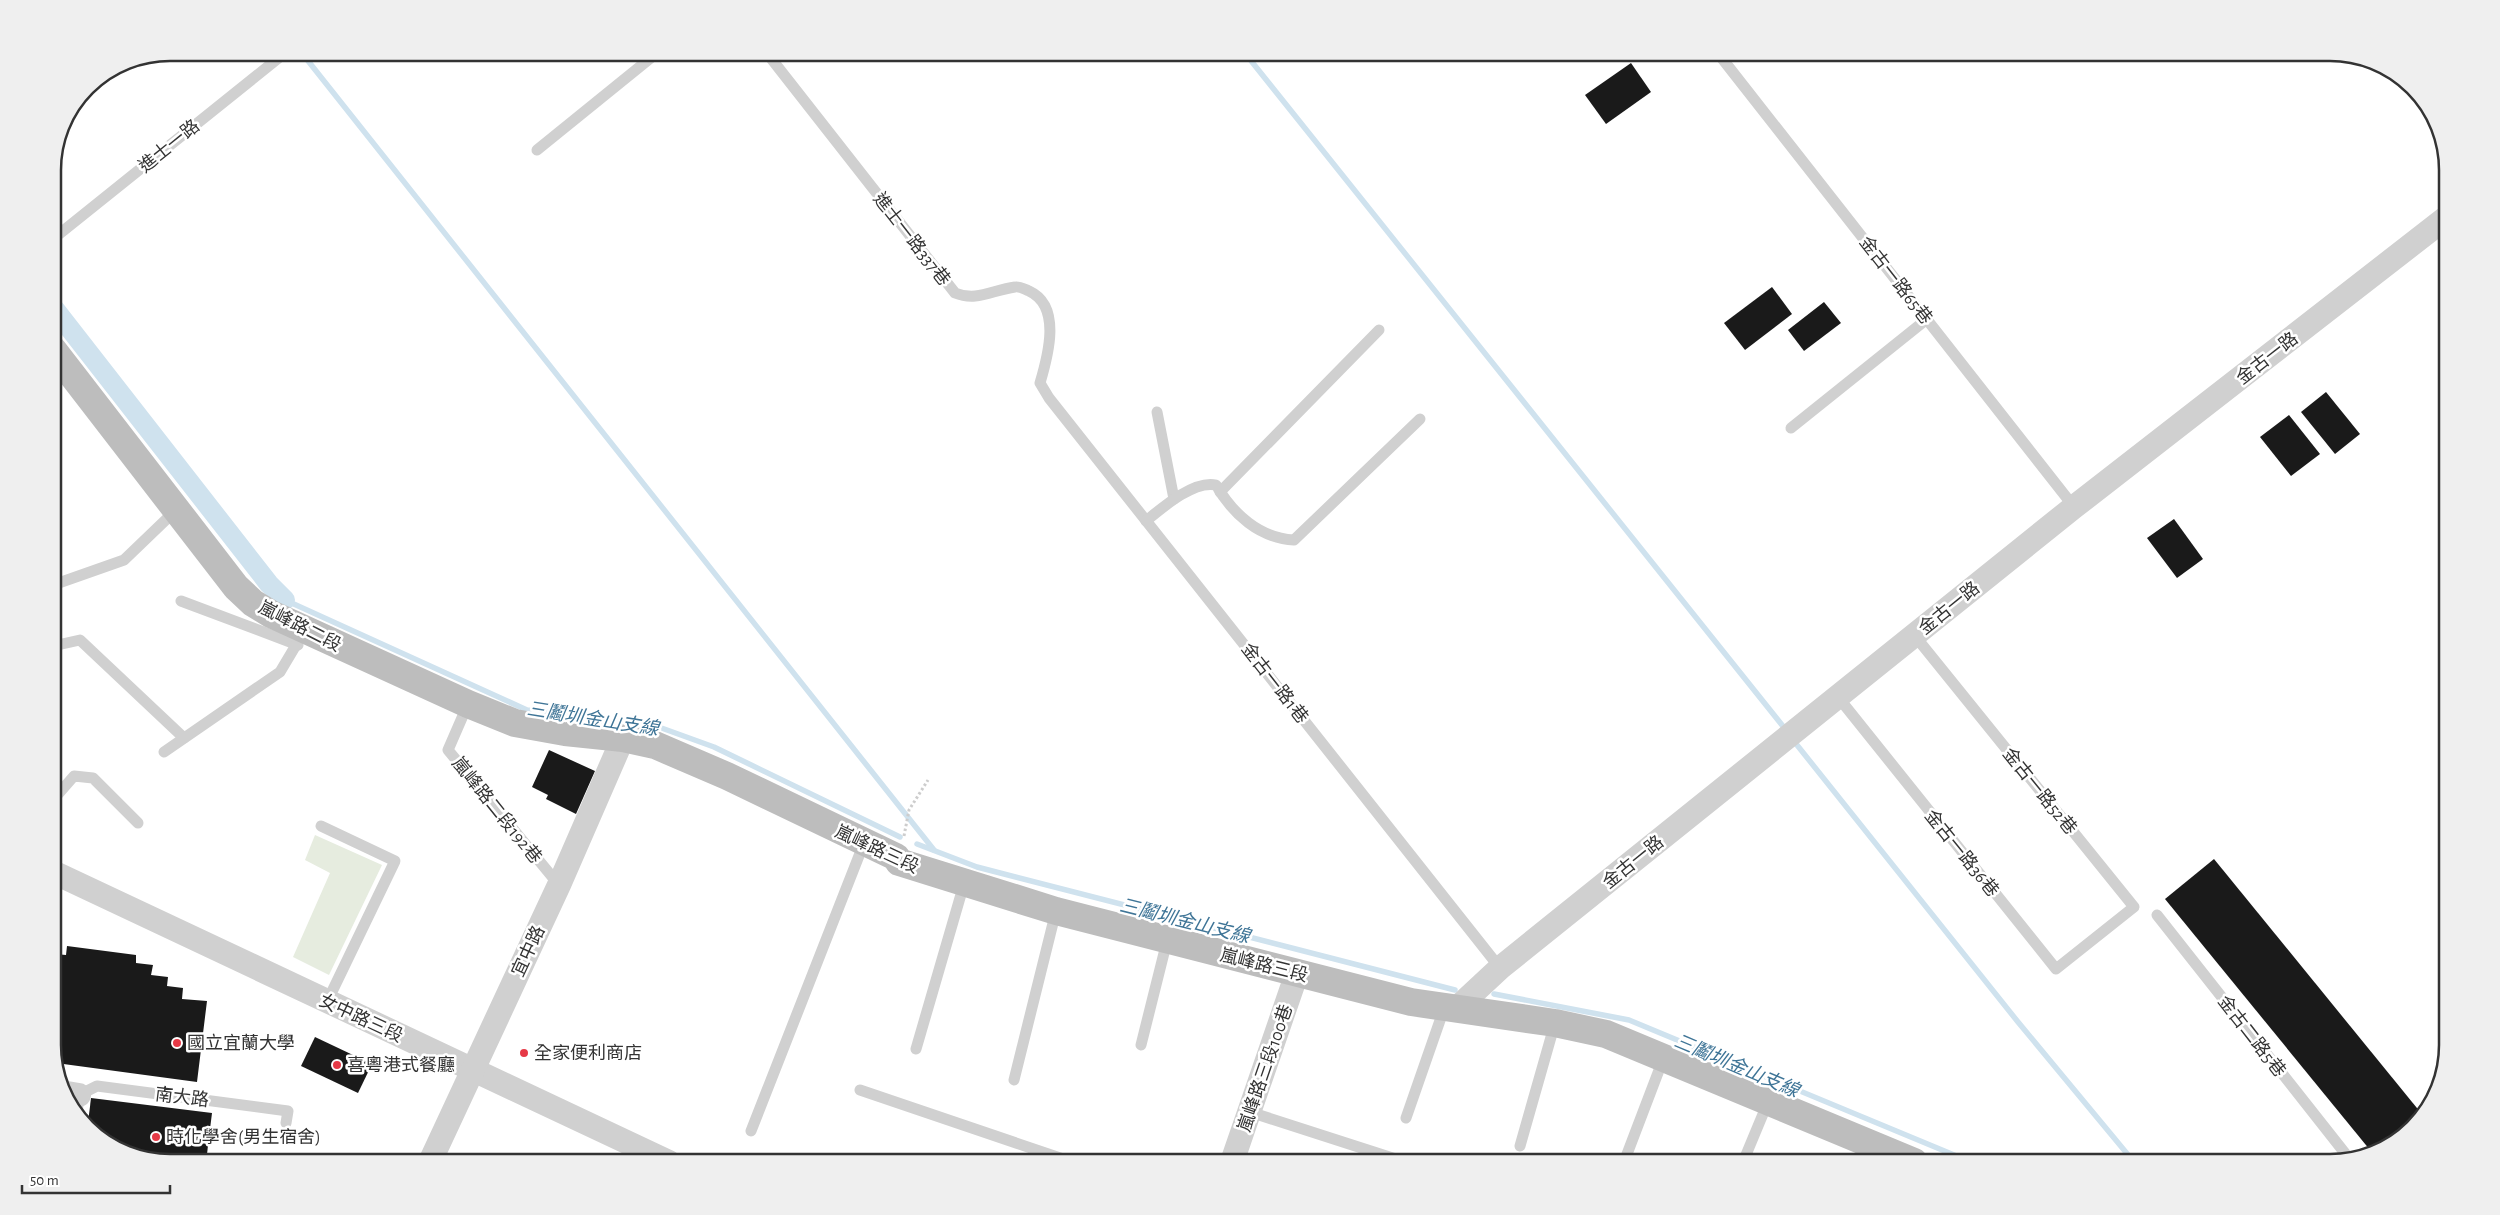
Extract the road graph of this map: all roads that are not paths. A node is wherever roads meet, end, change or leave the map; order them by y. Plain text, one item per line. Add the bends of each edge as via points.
1 (275, 61) edge
2 (647, 61) edge
3 (773, 61) edge
4 (1724, 61) edge
5 (537, 150) dead end
6 (2439, 223) edge
7 (61, 233) edge
8 (1927, 319) junction
9 (1380, 330) dead end
10 (61, 360) edge
11 (1049, 398) joint
12 (1157, 412) dead end
13 (1420, 419) dead end
14 (1791, 428) dead end
15 (1220, 492) junction
16 (1174, 499) junction
17 (2074, 507) junction
18 (176, 510) junction
19 (1146, 521) junction
20 (61, 582) edge
21 (181, 601) dead end
22 (1915, 636) junction
23 (301, 637) junction
24 (61, 644) edge
25 (1838, 698) junction
26 (468, 704) junction
27 (184, 738) junction
28 (624, 738) junction
29 (164, 752) dead end
30 (61, 791) edge
31 (138, 823) dead end
32 (321, 826) dead end
33 (864, 843) junction
34 (61, 876) edge
35 (964, 884) junction
36 (559, 885) junction
37 (1056, 911) junction
38 (2157, 915) dead end
39 (2094, 938) joint
40 (1166, 941) junction
41 (1500, 968) junction
42 (1297, 973) junction
43 (327, 1002) junction
44 (1451, 1007) junction
45 (1555, 1023) junction
46 (1141, 1045) dead end
47 (916, 1049) dead end
48 (1664, 1057) junction
49 (472, 1070) junction
50 (1014, 1080) dead end
51 (860, 1090) dead end
52 (77, 1099) edge
53 (1768, 1101) junction
54 (1250, 1112) junction
55 (1406, 1118) dead end
56 (286, 1123) dead end
57 (751, 1131) dead end
58 (1520, 1146) dead end
59 (2345, 1153) edge
60 (434, 1154) edge
61 (652, 1154) edge
62 (1048, 1154) edge
63 (1235, 1154) edge
64 (1380, 1154) edge
65 (1627, 1154) edge
66 (1746, 1154) edge
67 (1878, 1154) edge

1 - 7 lane, 進士一路
2 - 5 lane
3 - 11 lane, 進士一路337巷 via 954,293 968,298 1017,286 1037,295 1050,317 1049,354 1040,383
4 - 8 lane, 金古一路65巷
6 - 17 street, 金古一路
8 - 14 lane
8 - 17 lane, 金古一路65巷
9 - 15 lane
10 - 18 street, 嵐峰路二段
11 - 19 lane, 金古一路1巷
12 - 16 lane
13 - 15 lane via 1294,540 1279,539 1258,531 1228,504
15 - 16 lane via 1216,486 1207,483
16 - 19 lane
17 - 22 street, 金古一路
18 - 20 lane via 124,560
18 - 23 street, 嵐峰路二段 via 236,587
19 - 41 lane, 金古一路1巷
21 - 23 lane
22 - 25 street, 金古一路
22 - 39 lane, 金古一路52巷 via 2134,908
23 - 26 street, 嵐峰路二段
23 - 27 lane via 280,672
24 - 27 lane via 80,640
25 - 39 lane, 金古一路36巷 via 2056,969
25 - 41 street, 金古一路
26 - 28 street, 嵐峰路二段 via 515,723
26 - 36 lane, 嵐峰路二段192巷 via 448,750
27 - 29 lane
28 - 33 street, 嵐峰路三段 via 655,745 726,776
28 - 36 street, 宜中路
30 - 31 lane via 74,776 93,778
32 - 43 lane via 395,861
33 - 35 street, 嵐峰路三段 via 899,862
33 - 57 lane
34 - 43 street, 女中路三段
35 - 37 street, 嵐峰路三段
35 - 47 lane
36 - 49 street, 宜中路
37 - 40 street, 嵐峰路三段
37 - 50 lane
38 - 59 lane, 金古二路5巷
40 - 42 street, 嵐峰路三段
40 - 46 lane
41 - 44 street, 金古一路
42 - 44 street, 嵐峰路三段 via 1411,1002
42 - 54 street, 嵐峰路三段100巷
43 - 49 street, 女中路三段
44 - 45 street, 嵐峰路三段
44 - 55 lane
45 - 48 street, 嵐峰路三段 via 1606,1034
45 - 58 lane
48 - 53 street, 嵐峰路三段
48 - 65 lane
49 - 60 street, 宜中路
49 - 61 street, 女中路三段
51 - 62 lane
52 - 56 lane, 南大路 via 97,1086 288,1111
53 - 66 lane
53 - 67 street, 嵐峰路三段
54 - 63 street, 嵐峰路三段100巷
54 - 64 lane

